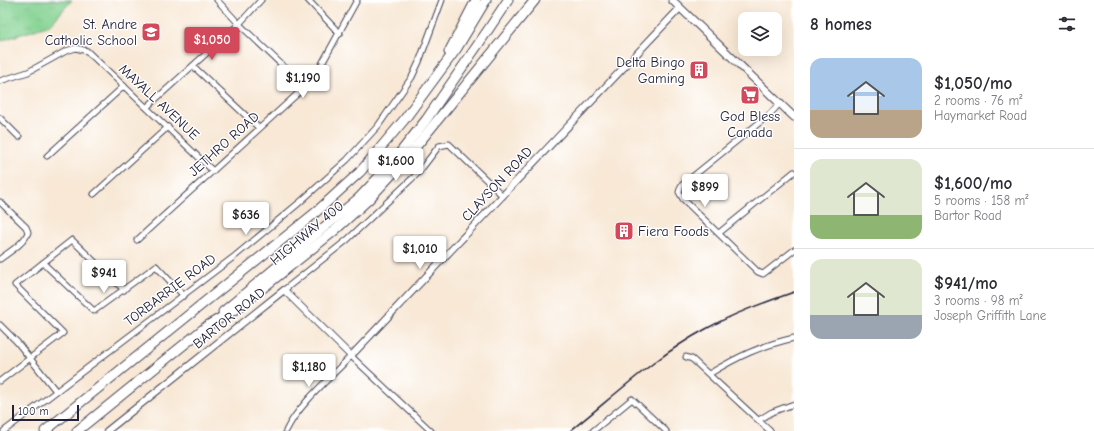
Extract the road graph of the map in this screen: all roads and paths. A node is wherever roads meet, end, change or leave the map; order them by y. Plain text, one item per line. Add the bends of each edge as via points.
1 (217, 0) edge
2 (261, 0) edge
3 (308, 0) edge
4 (357, 0) edge
5 (442, 0) edge
6 (476, 0) edge
7 (486, 0) edge
8 (509, 0) edge
9 (535, 0) edge
10 (672, 0) edge
11 (680, 8) junction
12 (239, 24) junction
13 (340, 34) junction
14 (193, 66) junction
15 (438, 74) junction
16 (0, 81) edge
17 (124, 86) junction
18 (305, 86) junction
19 (780, 103) junction
20 (147, 108) junction
21 (794, 117) edge
22 (0, 118) edge
23 (168, 127) junction
24 (259, 128) junction
25 (19, 137) dead end
26 (47, 156) dead end
27 (213, 171) junction
28 (794, 172) edge
29 (94, 194) dead end
30 (503, 196) junction
31 (0, 202) edge
32 (719, 233) junction
33 (137, 240) dead end
34 (794, 250) edge
35 (0, 259) edge
36 (43, 263) junction
37 (124, 290) junction
38 (284, 290) junction
39 (184, 296) junction
40 (0, 325) edge
41 (207, 326) junction
42 (794, 338) edge
43 (351, 356) junction
44 (29, 357) junction
45 (686, 357) dead end
46 (709, 374) junction
47 (0, 380) edge
48 (56, 391) junction
49 (794, 404) edge
50 (759, 420) junction
51 (4, 431) edge
52 (44, 431) edge
53 (77, 431) edge
54 (107, 431) edge
55 (286, 431) edge
56 (431, 431) edge
57 (592, 431) edge
58 (666, 431) edge
59 (770, 431) edge

1 - 12 street
2 - 12 street
3 - 13 street
4 - 13 street, JETHRO ROAD
5 - 39 street, TORBARRIE ROAD via 412,77 378,126 347,160 299,204
6 - 15 highway
7 - 15 highway, HIGHWAY 400
8 - 41 highway via 426,120 392,163 359,198
9 - 41 highway, HIGHWAY 400 via 405,160 368,199 239,307
10 - 11 main road
11 - 19 main road
11 - 30 street, CLAYSON ROAD
12 - 14 street
12 - 18 street
13 - 18 street, JETHRO ROAD via 318,71
14 - 20 street
14 - 24 street
15 - 52 highway, HIGHWAY 400 via 381,149 341,190
16 - 17 street, MAYALL AVENUE via 28,72 76,48 87,51
17 - 20 street, MAYALL AVENUE
17 - 26 street
18 - 24 street, JETHRO ROAD
19 - 21 main road
19 - 32 street via 679,190 680,195
20 - 23 street, MAYALL AVENUE
22 - 25 street
23 - 27 street, MAYALL AVENUE
23 - 29 street
24 - 27 street, JETHRO ROAD
27 - 33 street, JETHRO ROAD
28 - 32 street
30 - 38 street, BARTOR ROAD via 449,144 439,146 419,172 347,240
30 - 43 street, CLAYSON ROAD
31 - 35 street via 28,232 23,241
32 - 34 street via 762,274
36 - 37 street via 94,311
36 - 37 street via 72,240
36 - 44 street via 14,285 63,332
37 - 39 street via 156,266
38 - 43 street
38 - 54 street, BARTOR ROAD
39 - 48 street, TORBARRIE ROAD
40 - 44 street
41 - 53 highway, HIGHWAY 400
42 - 46 street via 752,350
43 - 55 street, CLAYSON ROAD via 300,409
43 - 56 street
44 - 47 street
44 - 48 street
45 - 46 street
46 - 50 street
48 - 51 street, TORBARRIE ROAD
49 - 50 street
50 - 59 street
57 - 58 street via 632,399

